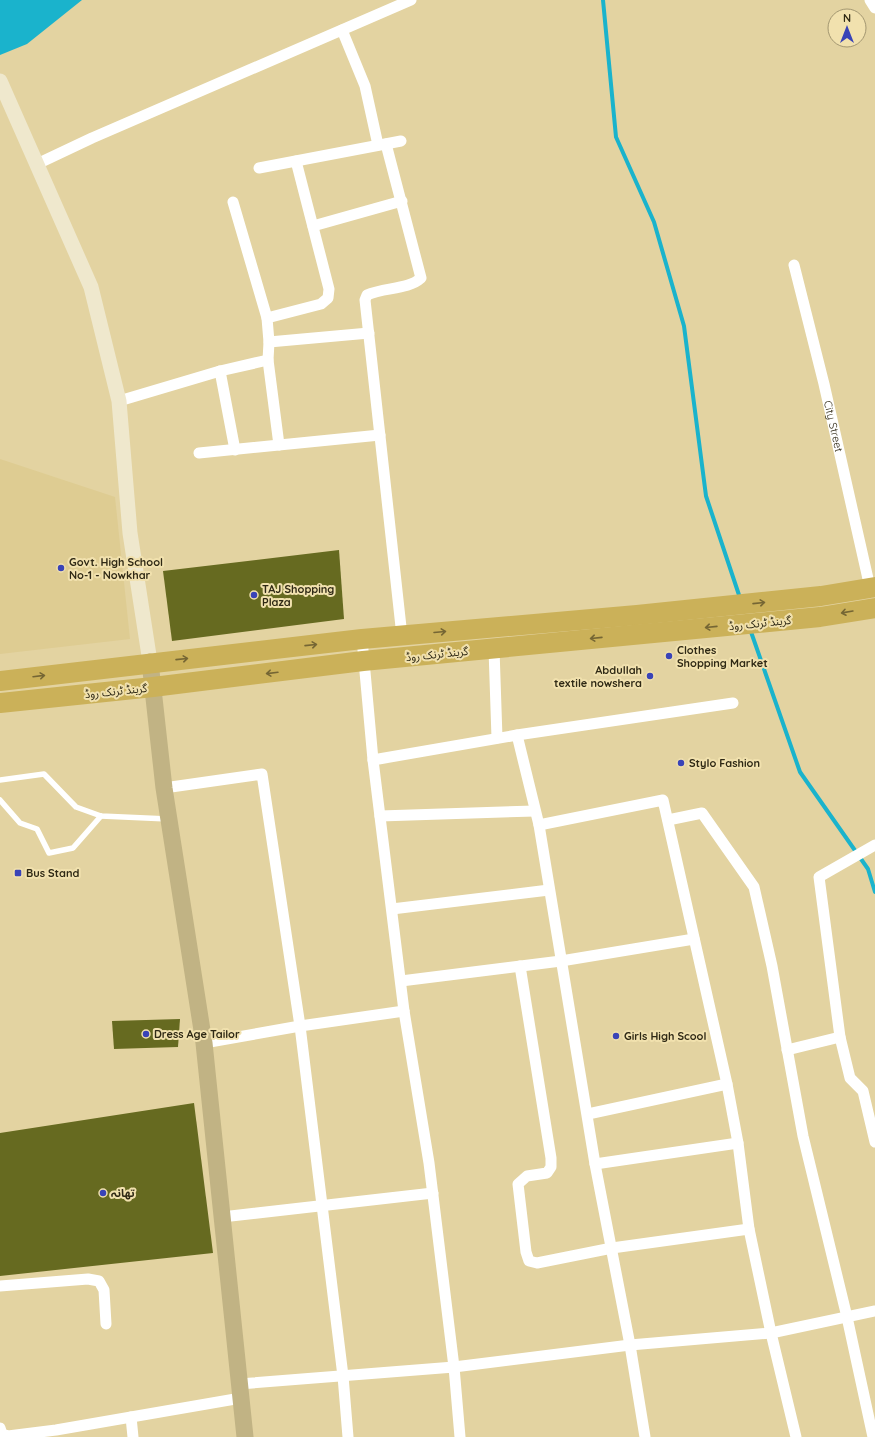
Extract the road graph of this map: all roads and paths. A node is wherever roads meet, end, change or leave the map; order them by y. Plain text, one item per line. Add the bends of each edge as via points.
1 (411, 0) edge
2 (870, 0) edge
3 (875, 8) edge
4 (342, 30) junction
5 (0, 81) edge
6 (400, 141) dead end
7 (382, 144) junction
8 (296, 161) junction
9 (37, 164) junction
10 (259, 168) dead end
11 (402, 201) junction
12 (233, 202) dead end
13 (313, 226) junction
14 (794, 265) dead end
15 (268, 318) junction
16 (369, 333) junction
17 (270, 342) junction
18 (268, 360) junction
19 (220, 371) junction
20 (119, 401) junction
21 (380, 435) junction
22 (279, 445) junction
23 (235, 450) junction
24 (198, 453) dead end
25 (872, 587) edge
26 (875, 610) edge
27 (636, 625) junction
28 (402, 636) junction
29 (362, 639) junction
30 (494, 649) junction
31 (363, 661) junction
32 (150, 662) junction
33 (0, 681) edge
34 (153, 687) junction
35 (0, 703) edge
36 (733, 703) dead end
37 (516, 735) junction
38 (497, 738) junction
39 (373, 760) junction
40 (0, 780) edge
41 (164, 788) junction
42 (0, 800) edge
43 (535, 811) junction
44 (101, 816) junction
45 (380, 816) junction
46 (170, 819) junction
47 (668, 820) junction
48 (539, 825) junction
49 (875, 845) edge
50 (549, 890) junction
51 (392, 909) junction
52 (694, 939) junction
53 (560, 961) junction
54 (520, 966) junction
55 (401, 981) junction
56 (404, 1011) junction
57 (300, 1026) junction
58 (840, 1037) junction
59 (204, 1043) junction
60 (787, 1050) junction
61 (727, 1084) junction
62 (588, 1114) junction
63 (875, 1142) edge
64 (738, 1143) junction
65 (595, 1164) junction
66 (432, 1193) junction
67 (322, 1206) junction
68 (222, 1217) junction
69 (749, 1229) junction
70 (612, 1248) junction
71 (0, 1286) edge
72 (875, 1311) edge
73 (847, 1317) junction
74 (106, 1324) dead end
75 (771, 1333) junction
76 (630, 1345) junction
77 (454, 1368) junction
78 (343, 1376) junction
79 (240, 1391) junction
80 (131, 1417) junction
81 (0, 1428) edge
82 (56, 1434) edge
83 (133, 1437) edge
84 (245, 1437) edge
85 (348, 1437) edge
86 (460, 1437) edge
87 (645, 1437) edge
88 (796, 1437) edge
89 (873, 1437) edge

1 - 4 street
2 - 3 street
4 - 7 street via 365,86
4 - 9 street
5 - 9 street
6 - 7 street
7 - 8 street
7 - 11 street
8 - 10 street
8 - 13 street
9 - 20 street via 91,287
11 - 13 street
11 - 16 street via 421,278 416,283 367,295 365,300
12 - 15 street
13 - 15 street via 329,289 328,298 321,304
14 - 25 street, City Street
15 - 17 street
16 - 17 street
16 - 21 street
17 - 18 street
18 - 19 street
18 - 22 street
19 - 20 street
19 - 23 street
20 - 32 street via 130,533
21 - 22 street
21 - 28 street
22 - 23 street
23 - 24 street
25 - 26 street, City Street
27 -> 25 highway, گرینڈ ٹرنک روڈ
26 -> 27 highway, گرینڈ ٹرنک روڈ via 820,617
28 -> 27 highway, گرینڈ ٹرنک روڈ
27 -> 30 highway, گرینڈ ٹرنک روڈ
28 - 29 highway, گرینڈ ٹرنک روڈ
29 - 31 street
32 -> 29 highway, گرینڈ ٹرنک روڈ
30 - 31 highway, گرینڈ ٹرنک روڈ
30 - 38 street
31 -> 34 highway, گرینڈ ٹرنک روڈ
31 - 39 street
33 -> 32 highway, گرینڈ ٹرنک روڈ
32 - 34 main road
34 - 35 highway, گرینڈ ٹرنک روڈ
34 - 41 main road
36 - 37 street
37 - 38 street
37 - 43 street
38 - 39 street
39 - 45 street
40 - 44 lane via 44,774 76,807
41 - 46 main road
41 - 57 street via 262,774
42 - 44 lane via 20,823 37,829 49,853 73,848
43 - 45 street
43 - 48 street
44 - 46 lane
45 - 51 street
46 - 59 main road
47 - 48 street via 663,800
47 - 52 street
47 - 60 street via 702,813 754,886
48 - 50 street
49 - 58 street via 819,876
50 - 51 street
50 - 53 street
51 - 55 street
52 - 53 street
52 - 61 street
53 - 54 street
53 - 62 street
54 - 55 street
54 - 70 street via 551,1158 551,1167 547,1173 527,1176 518,1184 526,1252 529,1261 537,1263
55 - 56 street
56 - 57 street
56 - 66 street
57 - 59 street
57 - 67 street
58 - 60 street
58 - 63 street via 850,1078 863,1092
59 - 68 main road
60 - 73 street via 803,1136
61 - 62 street
61 - 64 street
62 - 65 street
64 - 65 street
64 - 69 street
65 - 70 street
66 - 67 street
66 - 77 street
67 - 68 street
67 - 78 street
68 - 79 main road
69 - 70 street
69 - 75 street
70 - 76 street
71 - 74 street via 88,1279 99,1281 104,1290
72 - 73 street
73 - 75 street
73 - 89 street
75 - 76 street
75 - 88 street
76 - 77 street
76 - 87 street
77 - 78 street
77 - 86 street
78 - 79 street
78 - 85 street
79 - 80 street
79 - 84 main road
80 - 82 street
80 - 83 street
81 - 82 street via 2,1434 8,1436

